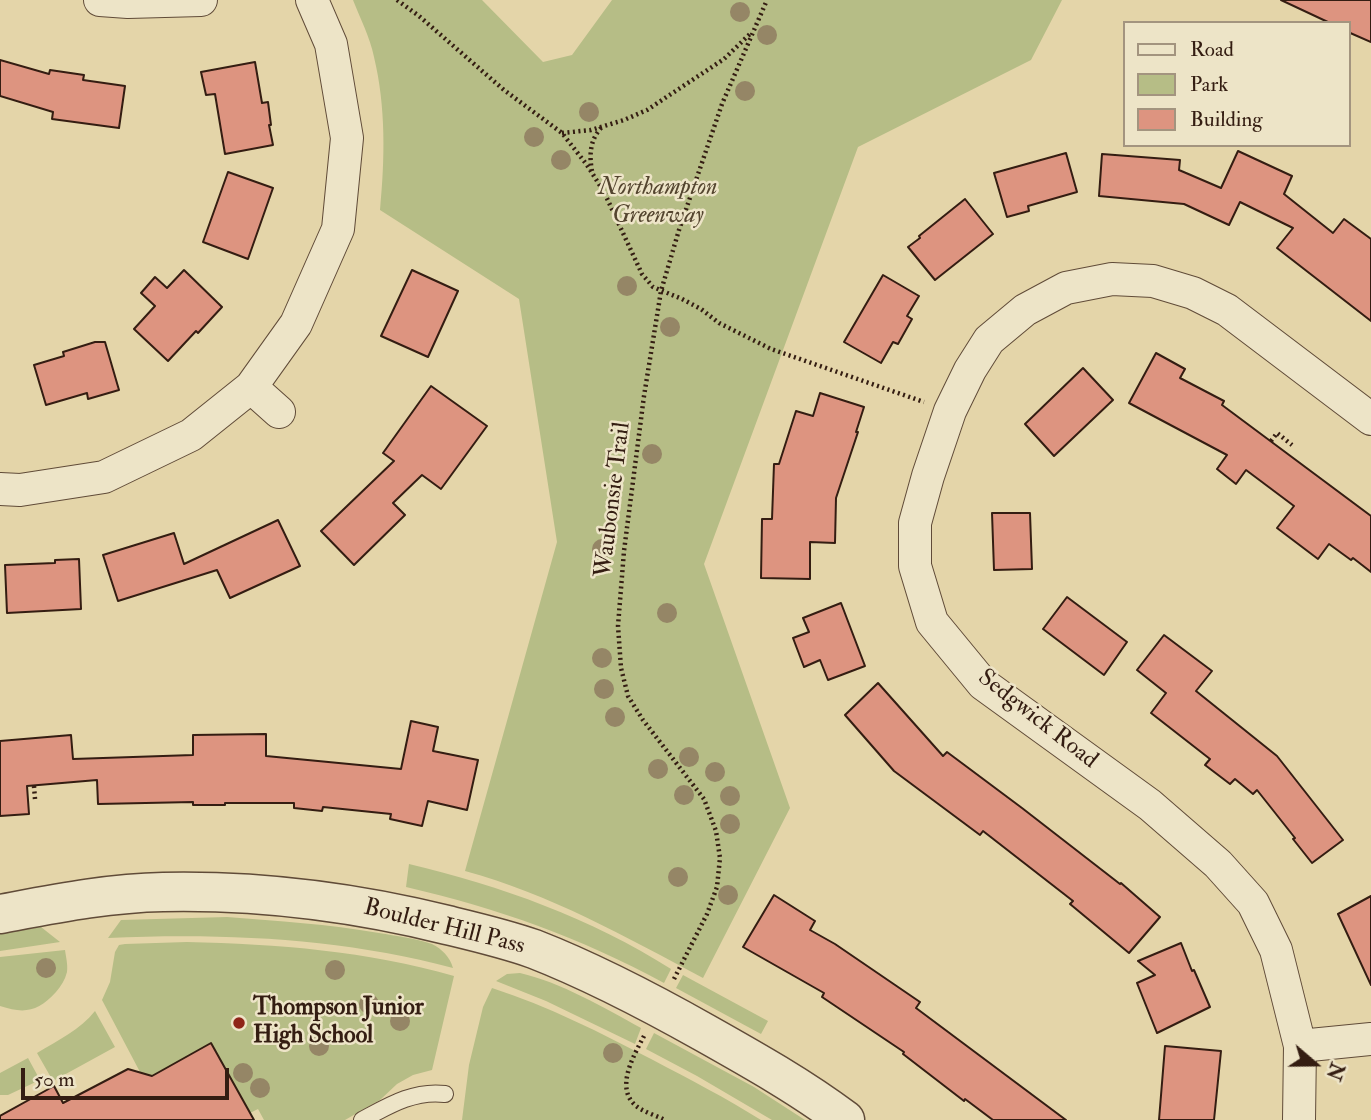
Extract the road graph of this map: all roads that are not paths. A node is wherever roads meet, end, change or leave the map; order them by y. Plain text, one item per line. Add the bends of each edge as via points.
1 (100, 0) edge
2 (201, 0) edge
3 (312, 0) edge
4 (251, 387) junction
5 (279, 412) dead end
6 (1371, 419) edge
7 (0, 489) edge
8 (0, 914) edge
9 (1371, 1039) edge
10 (1300, 1046) junction
11 (445, 1094) dead end
12 (362, 1120) edge
13 (845, 1120) edge
14 (1299, 1120) edge

1 - 2 street
3 - 4 street via 331,44 347,138 338,229 296,324
4 - 5 street
4 - 7 street via 191,435 104,477
6 - 10 street, Sedgwick Road via 1227,310 1193,293 1153,281 1112,279 1066,288 1025,310 989,340 950,411 915,523 915,566 932,622 983,684 1150,806 1218,864 1253,902 1276,950
8 - 13 street, Boulder Hill Pass via 89,898 161,892 302,898 401,913 534,950 607,981 766,1067
9 - 10 street
10 - 14 street, Sedgwick Road
11 - 12 lane via 408,1097

